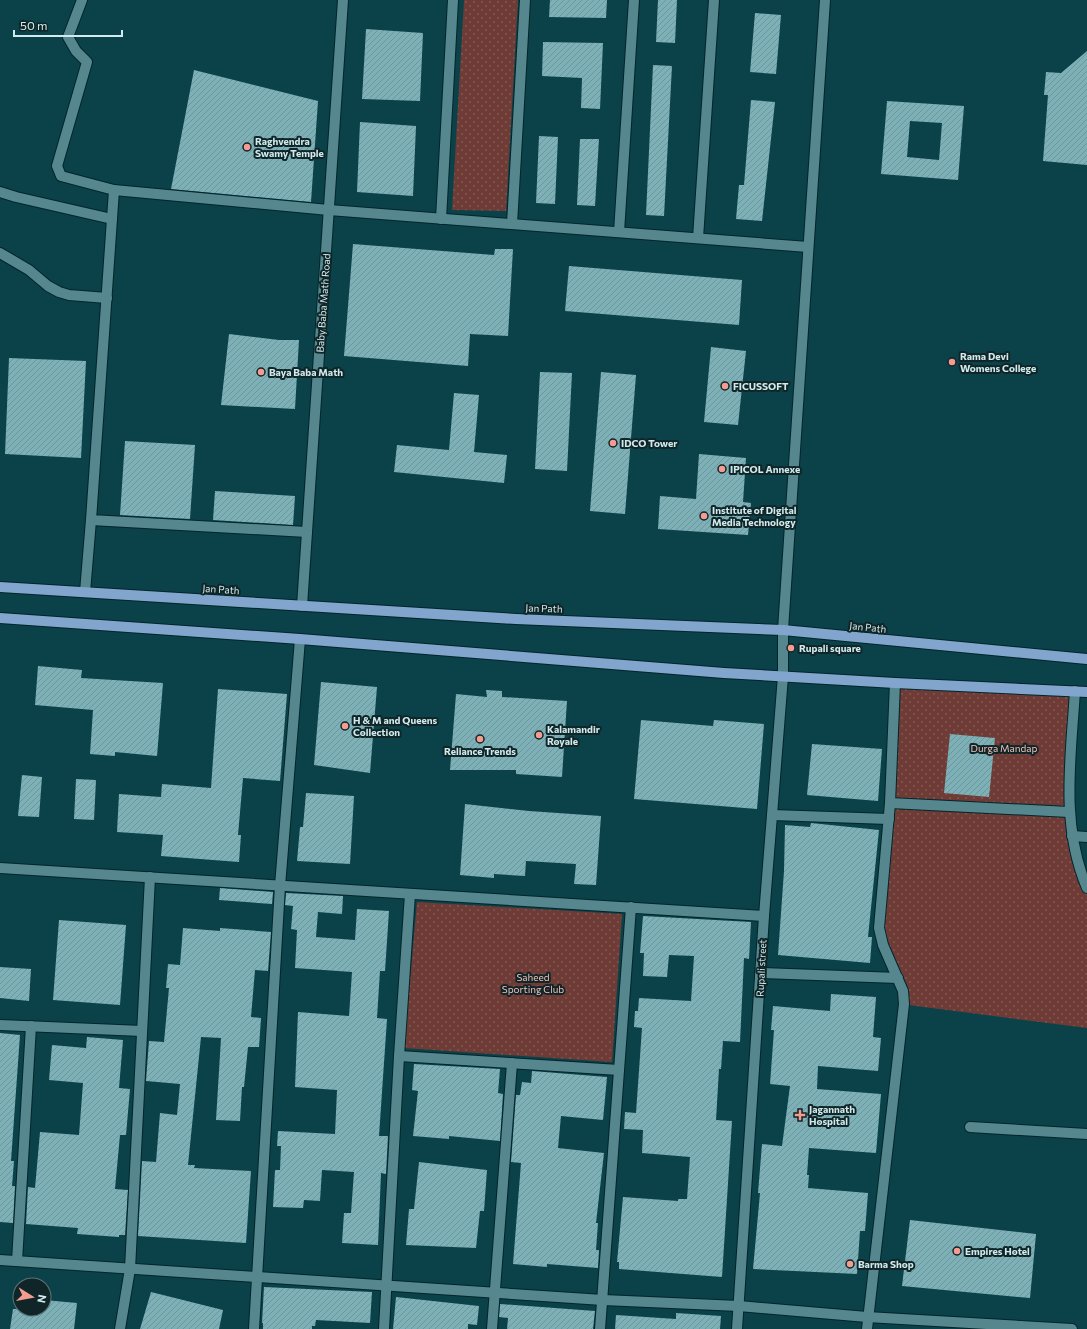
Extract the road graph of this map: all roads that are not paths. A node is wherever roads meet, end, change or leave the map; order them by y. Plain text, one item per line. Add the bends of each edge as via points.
1 (82, 0) edge
2 (343, 0) edge
3 (453, 0) edge
4 (525, 0) edge
5 (634, 0) edge
6 (714, 0) edge
7 (825, 0) edge
8 (114, 190) junction
9 (0, 192) edge
10 (330, 210) junction
11 (112, 219) junction
12 (441, 219) junction
13 (512, 224) junction
14 (619, 232) junction
15 (698, 238) junction
16 (808, 247) junction
17 (0, 253) edge
18 (107, 298) junction
19 (91, 520) junction
20 (307, 532) junction
21 (0, 587) edge
22 (85, 592) junction
23 (302, 606) junction
24 (0, 618) edge
25 (783, 630) junction
26 (300, 639) junction
27 (1087, 659) edge
28 (783, 676) junction
29 (895, 683) junction
30 (1075, 691) junction
31 (1087, 692) edge
32 (890, 802) junction
33 (1069, 812) junction
34 (772, 815) junction
35 (888, 820) junction
36 (1072, 836) junction
37 (1087, 837) edge
38 (0, 868) edge
39 (150, 877) junction
40 (280, 886) junction
41 (1087, 888) edge
42 (410, 894) junction
43 (631, 907) junction
44 (764, 916) junction
45 (760, 973) junction
46 (898, 978) junction
47 (0, 1025) edge
48 (31, 1026) junction
49 (142, 1031) junction
50 (399, 1056) junction
51 (512, 1063) junction
52 (619, 1070) junction
53 (970, 1127) dead end
54 (1087, 1134) edge
55 (0, 1260) edge
56 (17, 1261) junction
57 (130, 1269) junction
58 (257, 1277) junction
59 (386, 1286) junction
60 (494, 1292) junction
61 (603, 1300) junction
62 (739, 1306) junction
63 (867, 1317) junction
64 (1001, 1327) edge
65 (120, 1329) edge
66 (254, 1329) edge
67 (384, 1329) edge
68 (492, 1329) edge
69 (600, 1329) edge
70 (737, 1329) edge
71 (867, 1329) edge
72 (1072, 1329) edge

1 - 8 street via 68,37 76,51 87,62 57,166 62,176
2 - 10 street, Baby Baba Math Road
3 - 12 street
4 - 13 street
5 - 14 street
6 - 15 street
7 - 16 street, Rupali street
8 - 10 street
8 - 11 street
9 - 11 street
10 - 12 street
10 - 20 street, Baby Baba Math Road
11 - 18 street
12 - 13 street
13 - 14 street
14 - 15 street
15 - 16 street
16 - 25 street, Rupali street
17 - 18 street via 59,292
18 - 19 street
19 - 20 street
19 - 22 street
20 - 23 street, Baby Baba Math Road
21 - 22 main road, Jan Path
22 - 23 main road, Jan Path
23 - 25 main road, Jan Path via 516,619
24 - 26 main road
25 - 27 main road, Jan Path
25 - 28 street, Rupali street
26 - 28 main road
26 - 40 street
28 - 29 main road
28 - 34 street, Rupali street
29 - 30 main road
29 - 32 street
30 - 31 main road
30 - 33 street
32 - 33 street
32 - 35 street
33 - 36 street
34 - 35 street
34 - 44 street, Rupali street
35 - 46 street via 879,928 883,945
36 - 37 street
36 - 41 street via 1079,868
38 - 39 street
39 - 40 street
39 - 49 street
40 - 42 street
40 - 58 street
42 - 43 street
42 - 50 street
43 - 44 street
43 - 52 street
44 - 45 street, Rupali street
45 - 46 street
45 - 62 street, Rupali street
46 - 63 street via 903,998 903,1020
47 - 48 street
48 - 49 street
48 - 56 street
49 - 57 street
50 - 51 street
50 - 59 street
51 - 52 street
51 - 60 street
52 - 61 street
53 - 54 street
55 - 56 street
56 - 57 street
57 - 58 street
57 - 65 street
58 - 59 street
58 - 66 street
59 - 60 street
59 - 67 street
60 - 61 street
60 - 68 street
61 - 62 street
61 - 69 street
62 - 63 street
62 - 70 street, Rupali street
63 - 64 street
63 - 71 street
64 - 72 street

